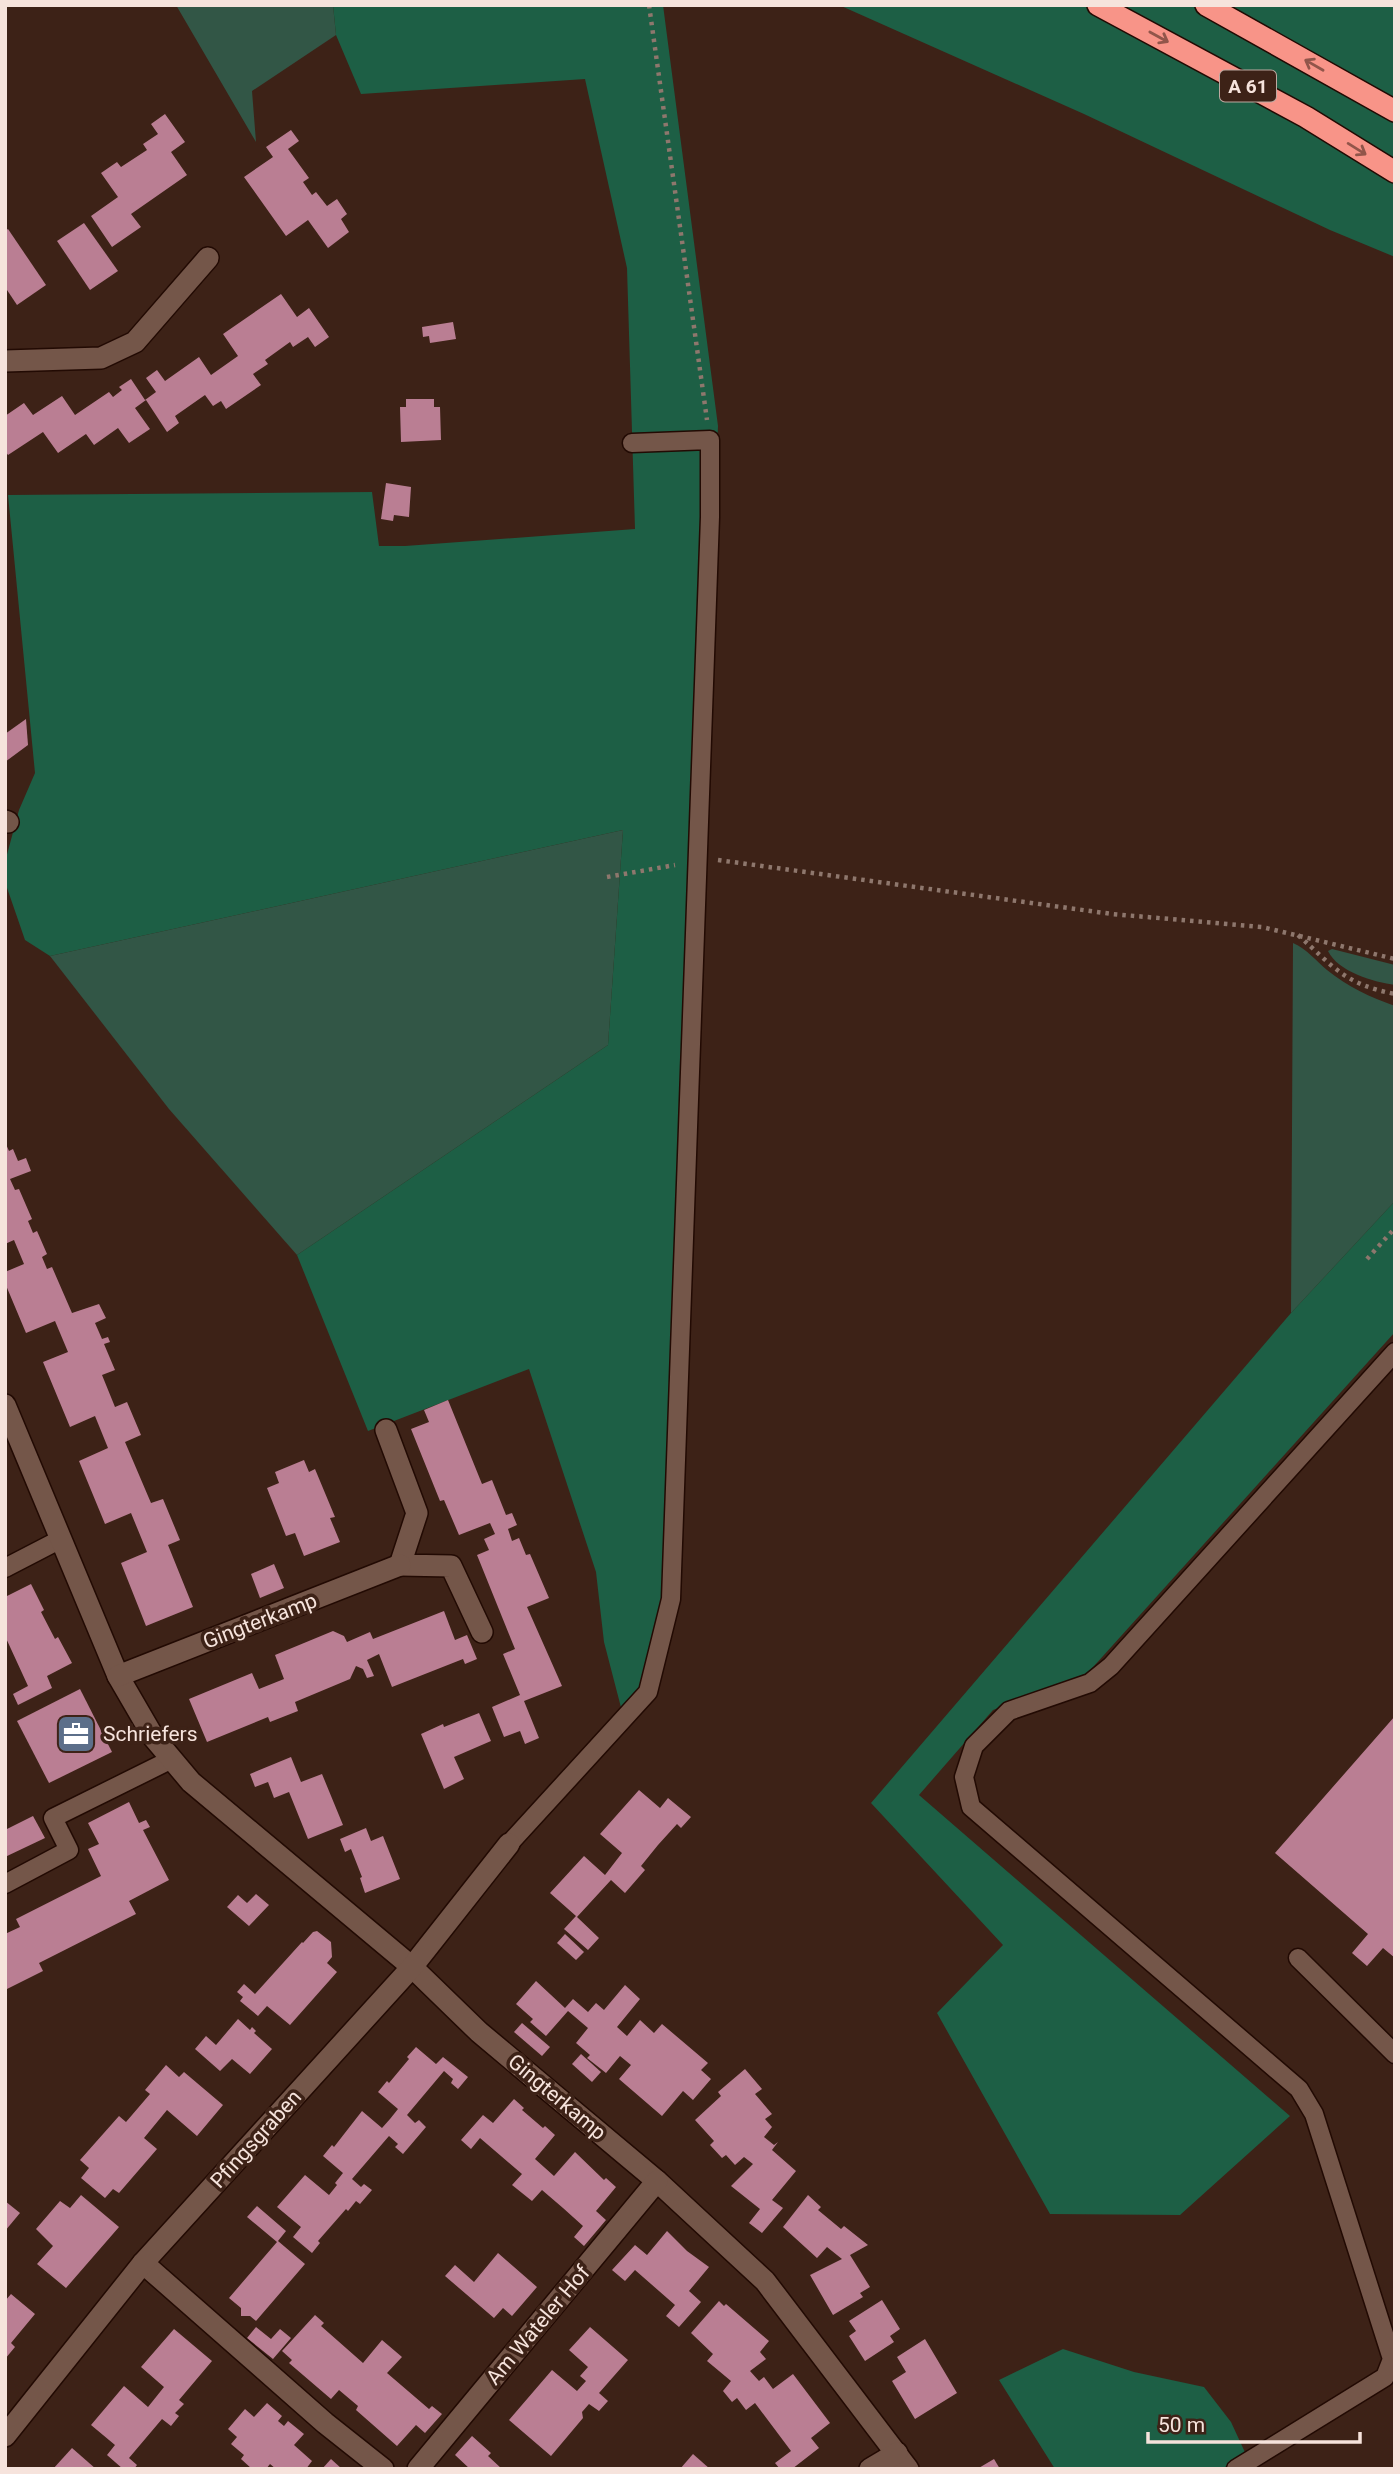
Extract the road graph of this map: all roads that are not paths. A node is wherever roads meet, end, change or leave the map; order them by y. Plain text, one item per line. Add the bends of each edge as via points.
1 (1098, 5) edge
2 (1206, 5) edge
3 (1395, 111) edge
4 (1395, 172) edge
5 (208, 258) dead end
6 (5, 361) edge
7 (632, 443) dead end
8 (1395, 1352) edge
9 (5, 1405) edge
10 (386, 1430) dead end
11 (61, 1539) junction
12 (400, 1565) junction
13 (5, 1568) edge
14 (482, 1632) dead end
15 (118, 1676) junction
16 (173, 1759) junction
17 (509, 1844) joint
18 (5, 1884) edge
19 (1298, 1958) dead end
20 (412, 1968) junction
21 (1395, 2054) edge
22 (657, 2181) junction
23 (143, 2263) junction
24 (5, 2436) edge
25 (902, 2461) edge
26 (383, 2469) edge
27 (418, 2469) edge
28 (870, 2469) edge
29 (1236, 2469) edge

1 -> 4 highway, A 61 via 1306,117
3 -> 2 highway, A 61
5 - 6 street via 135,342 101,358
7 - 17 lane via 709,440 710,517 671,1599 648,1692
8 - 29 lane via 1111,1666 1090,1683 1009,1711 974,1746 964,1777 971,1807 1299,2089 1314,2115 1392,2359 1385,2377
9 - 11 street, Gingterkamp
10 - 12 street via 417,1513
11 - 13 lane
11 - 15 street, Gingterkamp
12 - 14 street, Gingterkamp via 451,1566
12 - 15 street, Gingterkamp
15 - 16 street, Gingterkamp via 154,1738
16 - 18 lane via 53,1818 69,1850
16 - 20 street, Gingterkamp via 191,1782
17 - 20 street, Pfingsgraben
19 - 21 lane
20 - 22 street, Gingterkamp via 479,2032
20 - 23 street, Pfingsgraben
22 - 25 street, Gingterkamp via 765,2281
22 - 27 street, Am Wateler Hof
23 - 24 street, Pfingsgraben
23 - 26 street
25 - 28 street

